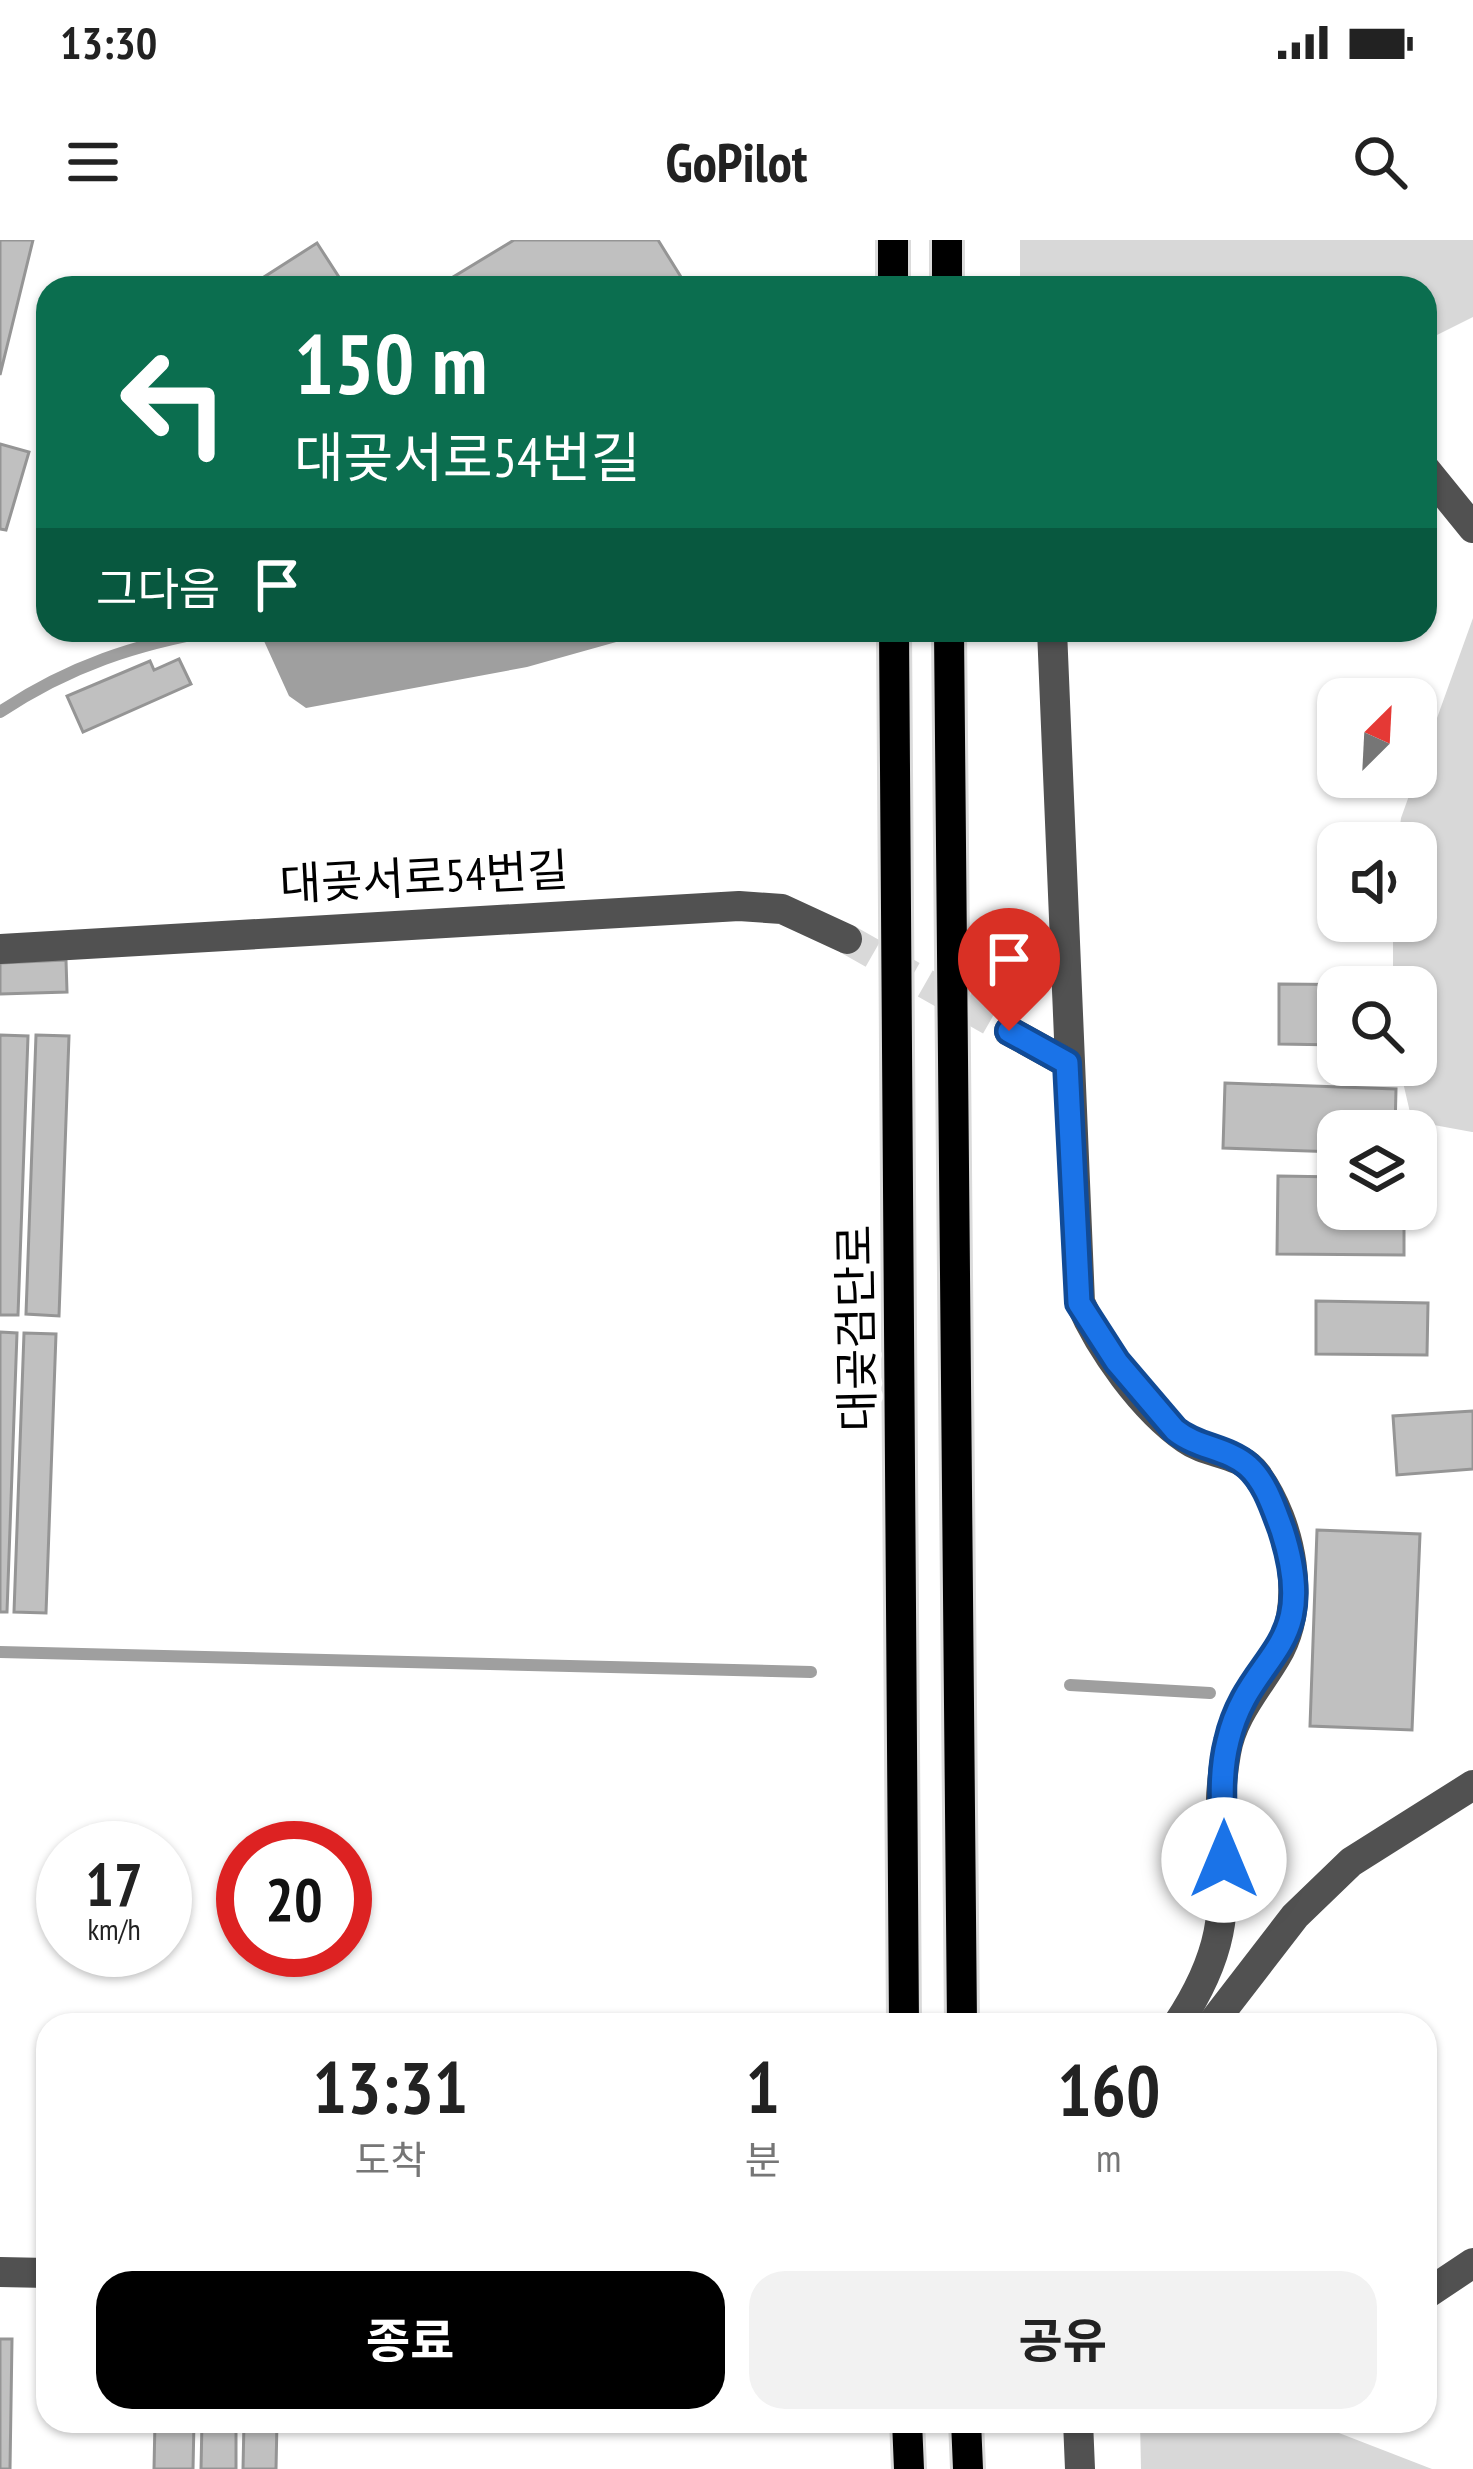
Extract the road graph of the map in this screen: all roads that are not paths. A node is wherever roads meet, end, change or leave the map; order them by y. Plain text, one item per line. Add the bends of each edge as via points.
1 (893, 240) edge
2 (947, 240) edge
3 (893, 276) edge
4 (947, 276) edge
5 (1437, 484) edge
6 (1473, 528) edge
7 (894, 642) edge
8 (949, 642) edge
9 (1052, 642) edge
10 (847, 939) tunnel mouth
11 (0, 949) edge
12 (1009, 1031) tunnel mouth
13 (1067, 1063) junction
14 (1473, 1785) edge
15 (904, 2013) edge
16 (962, 2013) edge
17 (1184, 2013) edge
18 (1220, 2013) edge
19 (1473, 2263) edge
20 (0, 2272) edge
21 (36, 2273) edge
22 (1437, 2287) edge
23 (908, 2433) edge
24 (966, 2433) edge
25 (1079, 2433) edge
26 (909, 2469) edge
27 (968, 2469) edge
28 (1081, 2469) edge

1 - 3 main road
2 - 4 main road
5 - 6 lane
7 - 15 main road, 대곶검단로
8 - 16 main road
9 - 13 lane
10 - 11 lane, 대곶서로54번길 via 782,909 739,906
12 - 13 lane
13 - 17 lane via 1079,1303 1175,1430 1257,1475 1294,1583 1288,1634 1228,1737 1220,1939
14 - 18 lane via 1351,1862 1295,1916
19 - 22 lane
20 - 21 lane
23 - 26 main road
24 - 27 main road
25 - 28 lane

